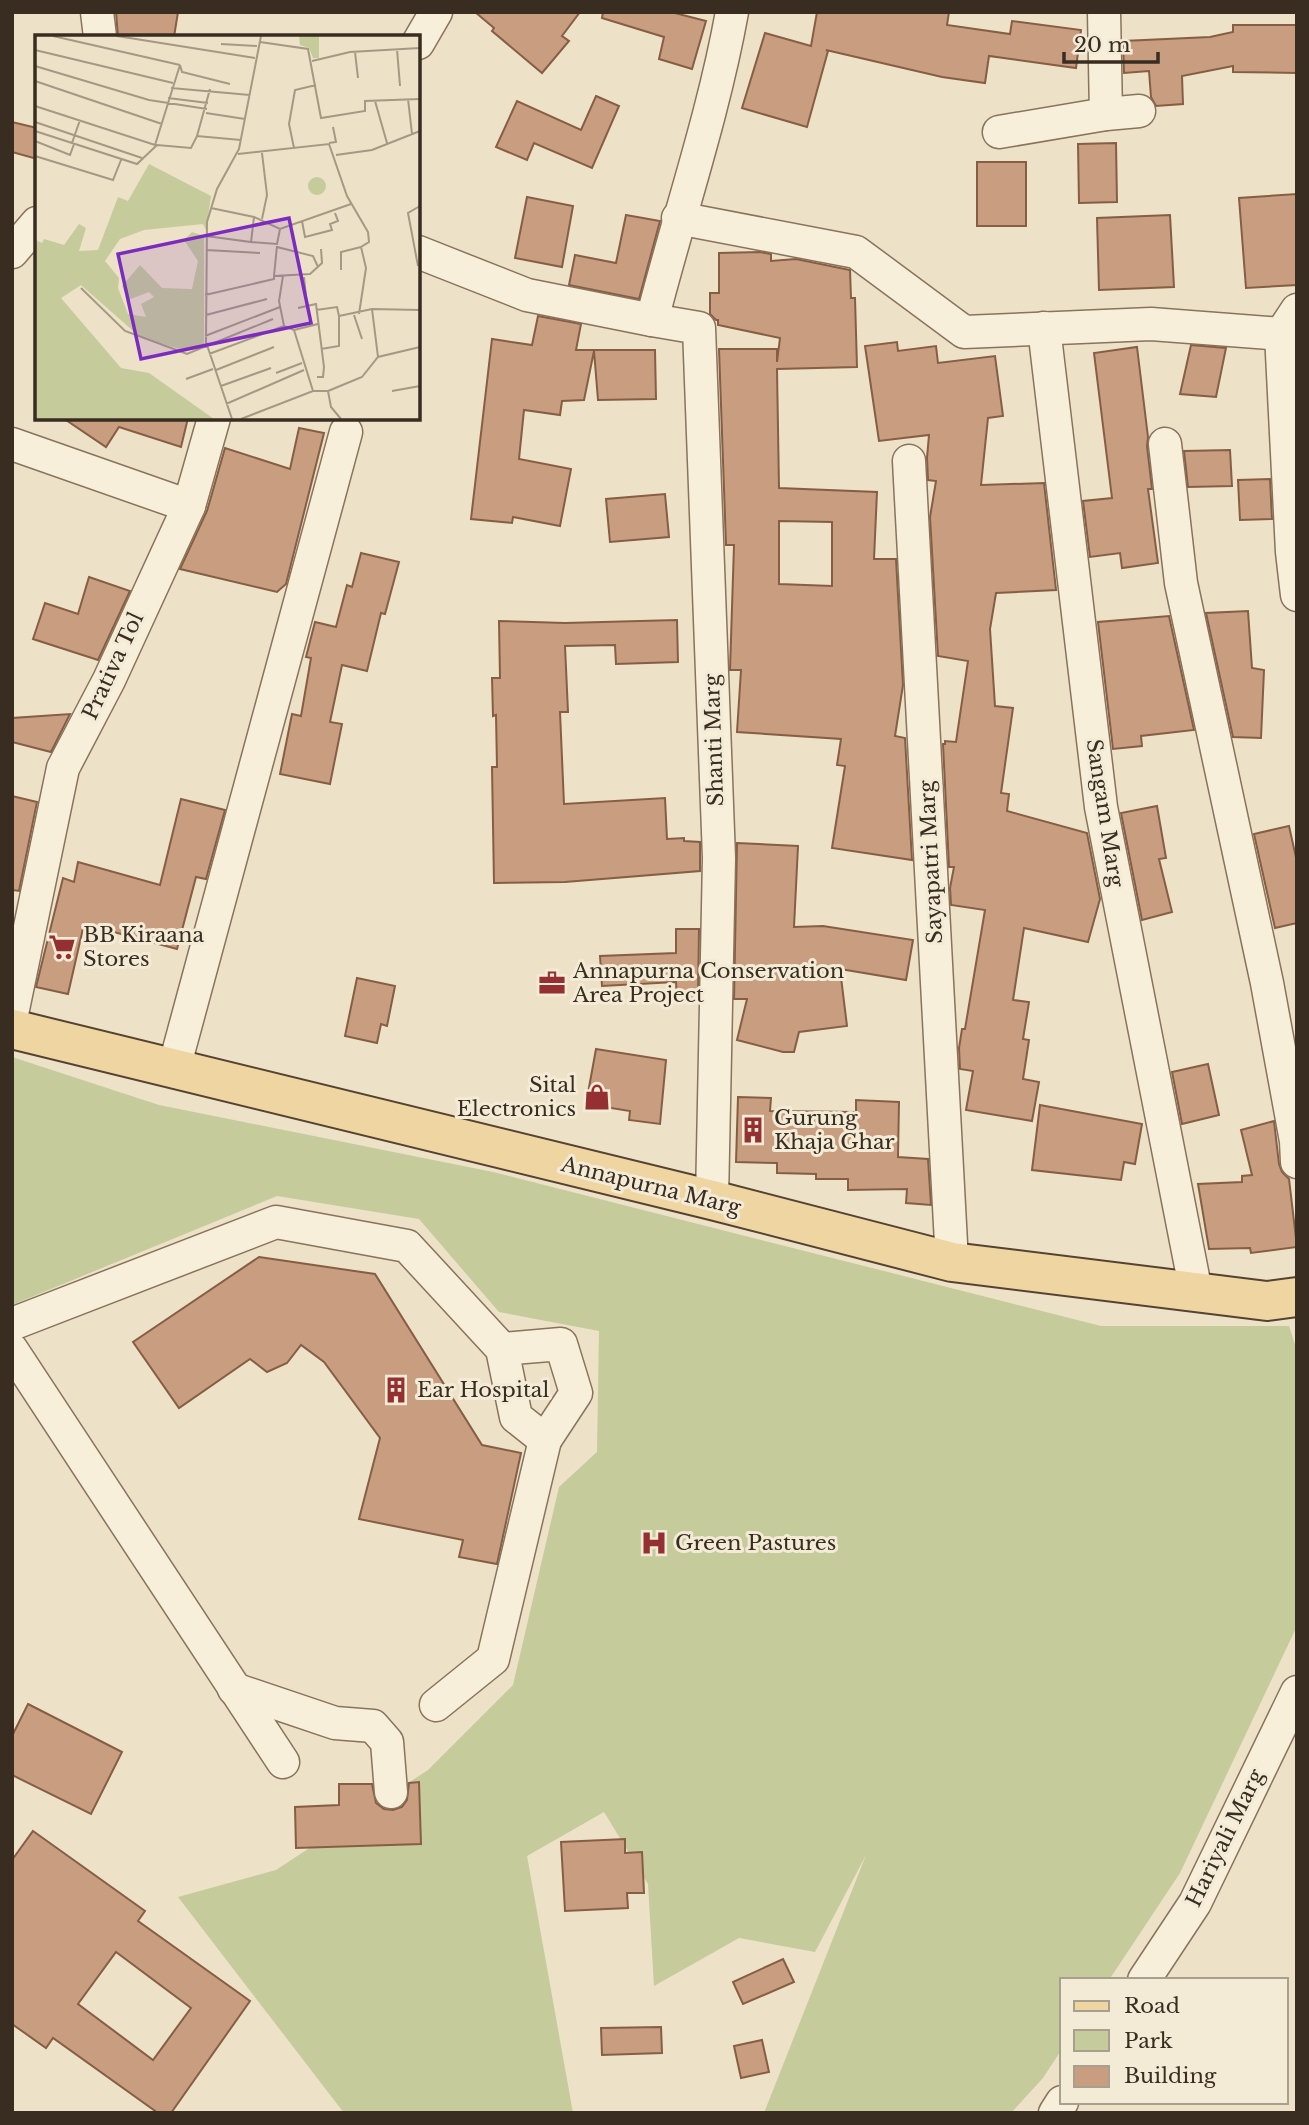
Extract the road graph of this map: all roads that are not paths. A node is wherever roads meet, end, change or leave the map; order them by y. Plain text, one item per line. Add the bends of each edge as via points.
1 (97, 12) edge
2 (436, 12) edge
3 (732, 12) edge
4 (1104, 12) edge
5 (100, 35) edge
6 (420, 40) edge
7 (1139, 111) dead end
8 (1106, 114) junction
9 (999, 132) dead end
10 (678, 218) junction
11 (35, 225) edge
12 (12, 252) edge
13 (420, 253) edge
14 (652, 320) junction
15 (1289, 322) edge
16 (1044, 328) junction
17 (213, 420) edge
18 (346, 432) dead end
19 (12, 444) edge
20 (1165, 444) dead end
21 (909, 461) dead end
22 (189, 506) junction
23 (1297, 595) edge
24 (12, 1014) edge
25 (12, 1029) edge
26 (174, 1068) junction
27 (1297, 1162) edge
28 (712, 1200) junction
29 (952, 1262) junction
30 (1196, 1292) junction
31 (1296, 1295) edge
32 (12, 1324) edge
33 (502, 1349) junction
34 (12, 1350) edge
35 (545, 1440) junction
36 (234, 1689) junction
37 (1297, 1692) edge
38 (436, 1705) dead end
39 (282, 1762) dead end
40 (391, 1792) dead end
41 (1145, 1978) edge

1 - 5 street
2 - 6 street
3 - 10 street via 720,76
4 - 8 street
7 - 8 street
8 - 9 street
10 - 14 street
10 - 16 street via 856,252 964,332
11 - 12 street
13 - 14 street via 527,295
14 - 28 street, Shanti Marg via 699,328 719,858
15 - 16 street
15 - 23 street via 1292,552
16 - 30 street, Sangam Marg via 1101,807
17 - 22 street, Prativa Tol
18 - 26 street
19 - 22 street
20 - 27 street via 1181,583 1266,983
21 - 29 street, Sayapatri Marg
22 - 24 street, Prativa Tol via 63,768
25 - 26 main road, Annapurna Marg
26 - 28 main road, Annapurna Marg
28 - 29 main road, Annapurna Marg
29 - 30 main road, Annapurna Marg
30 - 31 main road, Annapurna Marg via 1267,1301
32 - 33 street via 276,1222 407,1246
33 - 35 street via 516,1417
33 - 35 street via 561,1344 576,1393
34 - 36 street
35 - 38 street via 494,1659
36 - 39 street
36 - 40 street via 335,1723 373,1726 387,1742
37 - 41 street, Hariyali Marg via 1195,1903

